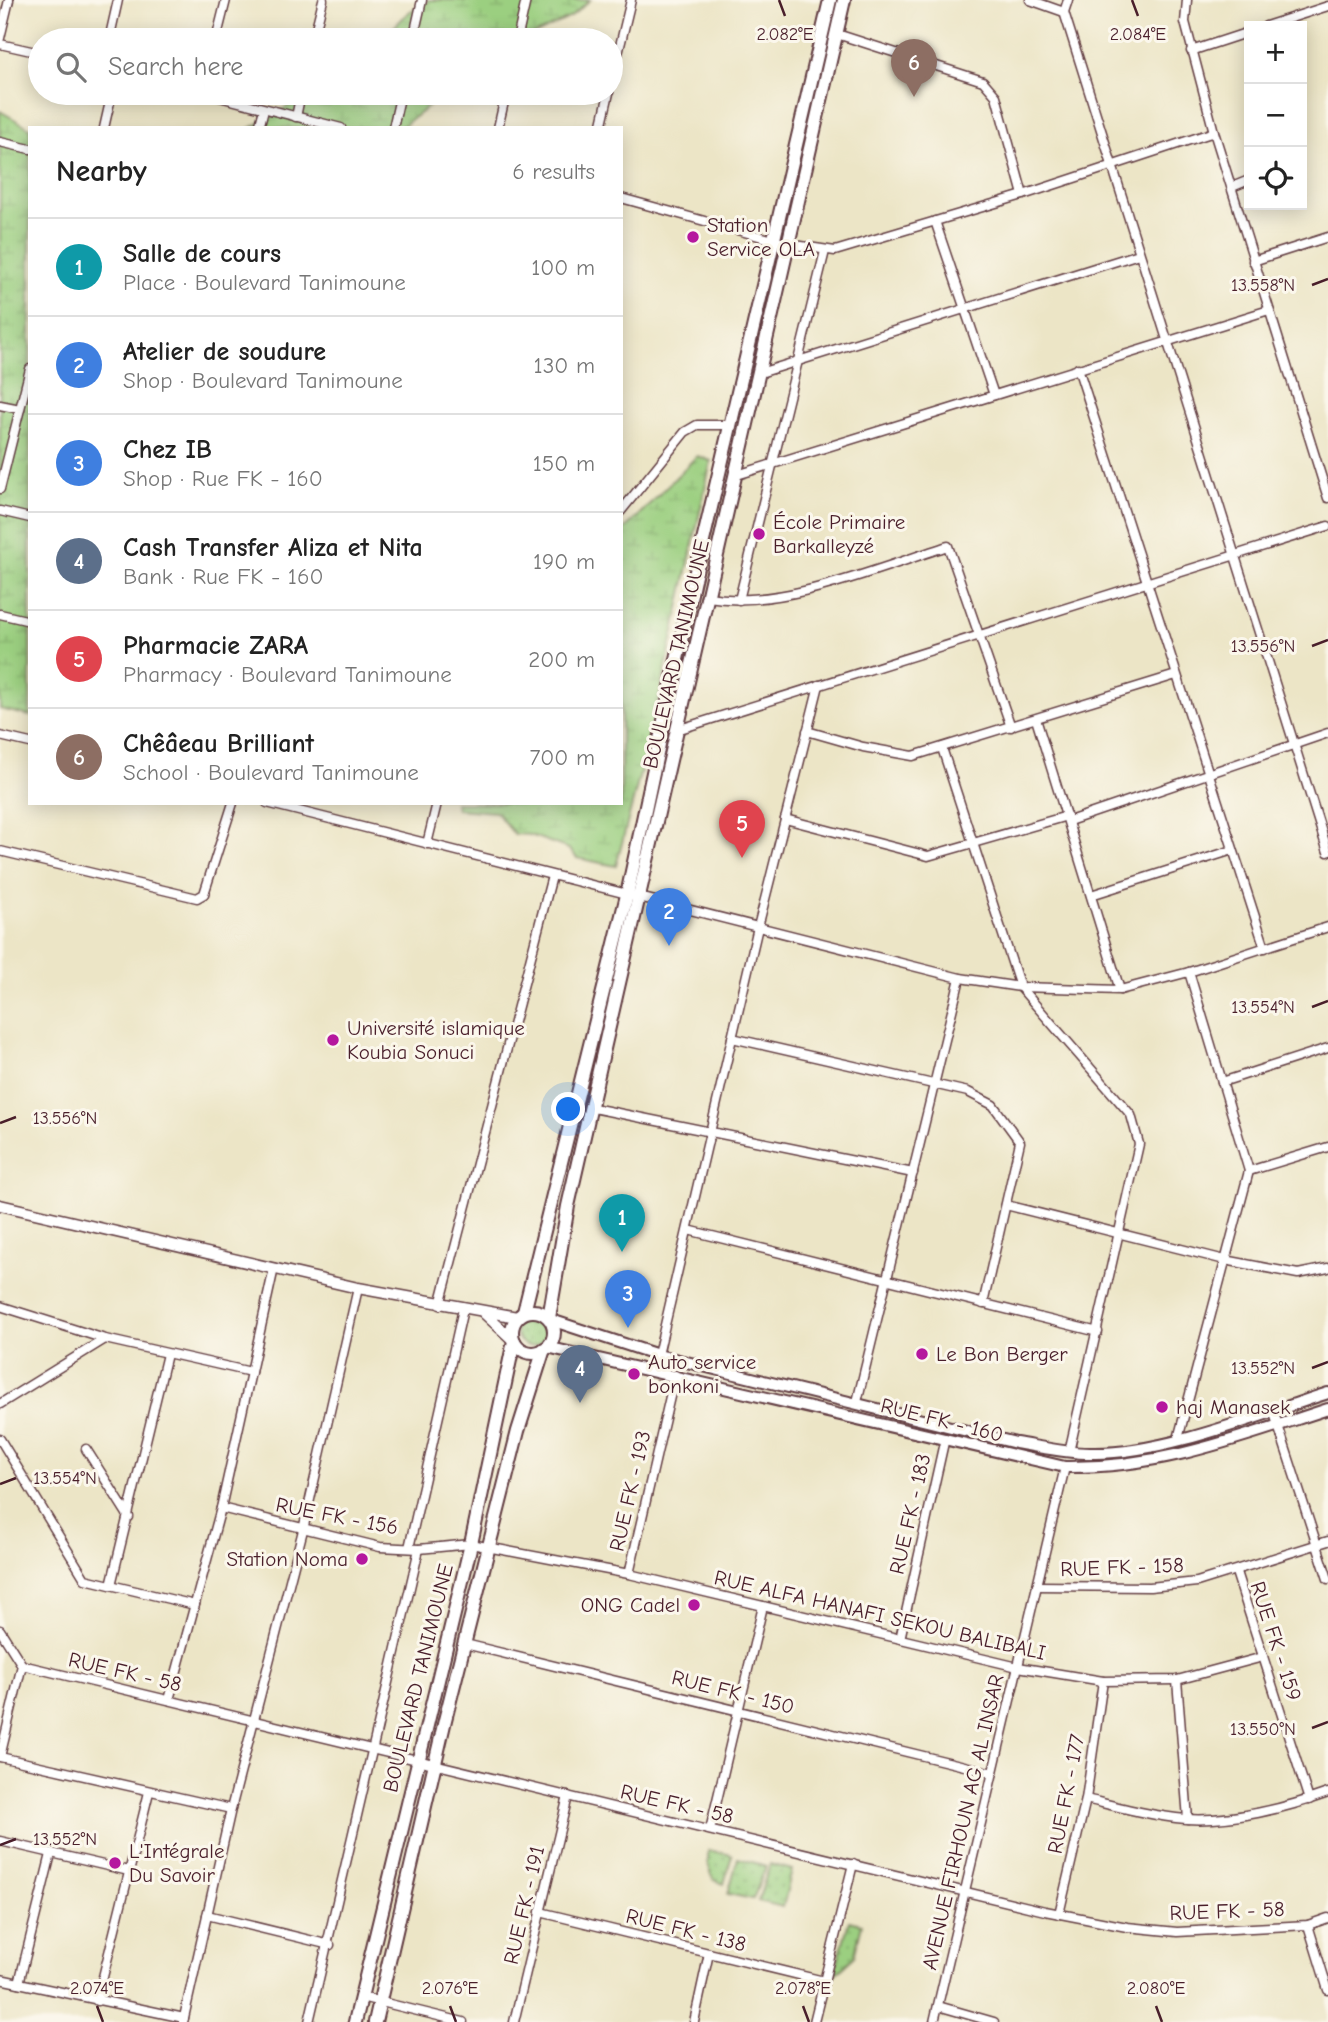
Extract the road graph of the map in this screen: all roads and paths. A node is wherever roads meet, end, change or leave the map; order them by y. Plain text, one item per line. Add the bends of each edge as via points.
1 (9, 0) edge
2 (118, 0) edge
3 (226, 0) edge
4 (323, 0) edge
5 (422, 0) edge
6 (526, 0) edge
7 (631, 0) edge
8 (830, 0) edge
9 (844, 0) edge
10 (1030, 0) edge
11 (1068, 0) edge
12 (1187, 0) edge
13 (1328, 6) edge
14 (1064, 12) junction
15 (1282, 21) edge
16 (112, 28) edge
17 (219, 28) edge
18 (316, 28) edge
19 (416, 28) edge
20 (520, 28) edge
21 (623, 33) edge
22 (837, 34) junction
23 (1244, 34) edge
24 (0, 38) edge
25 (0, 44) edge
26 (28, 50) edge
27 (1191, 51) junction
28 (109, 105) edge
29 (249, 105) edge
30 (298, 105) edge
31 (398, 105) edge
32 (503, 105) edge
33 (606, 105) edge
34 (264, 109) junction
35 (296, 117) junction
36 (104, 126) edge
37 (260, 126) edge
38 (333, 126) edge
39 (393, 126) edge
40 (498, 126) edge
41 (601, 126) edge
42 (1214, 132) junction
43 (0, 142) edge
44 (28, 149) edge
45 (1112, 166) junction
46 (1244, 182) edge
47 (1231, 187) junction
48 (1023, 195) junction
49 (623, 199) edge
50 (935, 221) junction
51 (1328, 237) edge
52 (774, 240) junction
53 (788, 244) junction
54 (825, 251) junction
55 (1139, 254) junction
56 (1253, 261) junction
57 (965, 309) junction
58 (1269, 310) junction
59 (1165, 341) junction
60 (798, 360) junction
61 (1078, 368) junction
62 (760, 373) junction
63 (27, 392) edge
64 (994, 395) junction
65 (0, 405) edge
66 (20, 409) junction
67 (732, 425) junction
68 (775, 463) junction
69 (737, 475) junction
70 (0, 489) edge
71 (1328, 498) edge
72 (623, 508) edge
73 (0, 511) edge
74 (28, 518) edge
75 (1328, 526) edge
76 (1233, 556) junction
77 (1147, 583) junction
78 (708, 597) junction
79 (739, 600) junction
80 (0, 614) edge
81 (28, 621) edge
82 (981, 635) junction
83 (1176, 675) junction
84 (819, 685) junction
85 (1036, 719) junction
86 (1012, 727) junction
87 (680, 729) junction
88 (807, 731) junction
89 (1328, 733) edge
90 (0, 736) edge
91 (28, 743) edge
92 (1293, 744) junction
93 (942, 748) junction
94 (1207, 772) junction
95 (232, 805) edge
96 (275, 805) edge
97 (437, 805) edge
98 (785, 819) junction
99 (1068, 819) junction
100 (427, 844) junction
101 (975, 844) junction
102 (1233, 850) junction
103 (0, 851) edge
104 (1328, 852) edge
105 (552, 876) junction
106 (627, 895) junction
107 (1091, 895) junction
108 (641, 898) junction
109 (758, 928) junction
110 (1328, 928) edge
111 (1265, 948) junction
112 (1189, 972) junction
113 (960, 978) junction
114 (1020, 987) junction
115 (1120, 990) junction
116 (732, 1038) junction
117 (1328, 1048) edge
118 (1222, 1082) junction
119 (934, 1085) junction
120 (593, 1108) junction
121 (710, 1132) junction
122 (1328, 1147) edge
123 (1249, 1171) junction
124 (913, 1173) junction
125 (0, 1205) edge
126 (1006, 1205) junction
127 (688, 1230) junction
128 (1119, 1231) junction
129 (1225, 1260) junction
130 (274, 1268) junction
131 (1328, 1268) edge
132 (887, 1280) junction
133 (358, 1288) junction
134 (982, 1304) junction
135 (440, 1305) junction
136 (0, 1306) edge
137 (463, 1309) junction
138 (484, 1312) junction
139 (521, 1315) junction
140 (550, 1319) junction
141 (1098, 1332) junction
142 (105, 1339) junction
143 (514, 1340) junction
144 (545, 1348) junction
145 (167, 1353) junction
146 (658, 1355) junction
147 (251, 1372) junction
148 (676, 1376) junction
149 (1328, 1394) edge
150 (857, 1402) junction
151 (0, 1404) edge
152 (1328, 1409) edge
153 (1273, 1410) junction
154 (1278, 1425) junction
155 (945, 1438) junction
156 (0, 1439) edge
157 (1178, 1439) junction
158 (86, 1449) dead end
159 (1069, 1452) junction
160 (1093, 1454) junction
161 (1065, 1467) junction
162 (1092, 1467) junction
163 (221, 1508) junction
164 (129, 1517) junction
165 (303, 1530) junction
166 (1328, 1541) edge
167 (471, 1544) junction
168 (1317, 1545) junction
169 (489, 1547) junction
170 (409, 1548) junction
171 (419, 1549) junction
172 (1236, 1572) junction
173 (629, 1574) junction
174 (1328, 1579) edge
175 (111, 1585) junction
176 (1037, 1586) junction
177 (195, 1605) junction
178 (763, 1606) junction
179 (0, 1630) edge
180 (900, 1639) junction
181 (465, 1644) junction
182 (1263, 1657) junction
183 (22, 1665) junction
184 (1018, 1667) junction
185 (1177, 1680) junction
186 (1103, 1681) junction
187 (169, 1700) junction
188 (738, 1711) junction
189 (254, 1721) junction
190 (373, 1749) junction
191 (0, 1757) edge
192 (418, 1760) junction
193 (435, 1764) junction
194 (993, 1773) junction
195 (149, 1792) junction
196 (1328, 1793) edge
197 (568, 1796) junction
198 (1086, 1799) junction
199 (1309, 1800) junction
200 (231, 1809) junction
201 (1188, 1819) junction
202 (710, 1829) junction
203 (0, 1841) edge
204 (51, 1854) junction
205 (853, 1864) junction
206 (129, 1871) junction
207 (965, 1891) junction
208 (540, 1912) junction
209 (1059, 1914) junction
210 (207, 1915) junction
211 (1328, 1918) edge
212 (1308, 1925) junction
213 (330, 1945) junction
214 (709, 1953) junction
215 (0, 1979) edge
216 (824, 1981) junction
217 (19, 1983) junction
218 (1328, 1990) edge
219 (361, 1997) junction
220 (97, 2001) junction
221 (380, 2002) junction
222 (938, 2006) junction
223 (183, 2020) edge
224 (309, 2022) edge
225 (355, 2022) edge
226 (375, 2022) edge
227 (463, 2022) edge
228 (514, 2022) edge
229 (694, 2022) edge
230 (814, 2022) edge
231 (934, 2022) edge
232 (994, 2022) edge

1 - 24 street
2 - 16 street
3 - 17 street
4 - 18 street
5 - 19 street
6 - 20 street
7 - 21 street
8 - 52 main road, BOULEVARD TANIMOUNE
9 - 22 main road, BOULEVARD TANIMOUNE
10 - 14 street
11 - 14 street
12 - 27 street via 1184,12
13 - 15 street
14 - 45 street
22 - 48 street via 983,81 996,96
22 - 53 main road, BOULEVARD TANIMOUNE
23 - 27 street
25 - 26 street
27 - 42 street
28 - 36 street
29 - 34 street
30 - 35 street
31 - 39 street
32 - 40 street
33 - 41 street
34 - 35 street
34 - 37 street
35 - 38 street
42 - 45 street
42 - 47 street
43 - 44 street
45 - 48 street
45 - 55 street
46 - 47 street
47 - 56 street
48 - 50 street
49 - 52 street
50 - 54 street
50 - 57 street
51 - 56 street
52 - 53 street
52 - 67 main road, BOULEVARD TANIMOUNE
53 - 54 street
53 - 62 main road, BOULEVARD TANIMOUNE
54 - 60 street
55 - 57 street
55 - 59 street
56 - 58 street
57 - 60 street
57 - 64 street
58 - 59 street
58 - 71 street
59 - 61 street
59 - 76 street
60 - 62 street
60 - 68 street
61 - 64 street
61 - 77 street
62 - 69 main road, BOULEVARD TANIMOUNE
63 - 66 street
64 - 68 street
65 - 66 street
66 - 70 street
67 - 72 street via 697,425 685,432
67 - 106 main road, BOULEVARD TANIMOUNE
68 - 69 street
68 - 79 street
69 - 78 main road, BOULEVARD TANIMOUNE
73 - 74 street
75 - 76 street
76 - 77 street
76 - 92 street
77 - 82 street
77 - 83 street
78 - 79 street
78 - 87 main road, BOULEVARD TANIMOUNE
79 - 82 street via 819,586 948,546
80 - 81 street
82 - 84 street
82 - 86 street
83 - 85 street
83 - 94 street
84 - 87 street
84 - 88 street
85 - 86 street
85 - 99 street
86 - 93 street
87 - 108 main road, BOULEVARD TANIMOUNE
88 - 93 street via 913,756
88 - 98 street
89 - 92 street
90 - 91 street
92 - 94 street
92 - 104 street
93 - 101 street
94 - 99 street
94 - 102 street
95 - 103 street via 205,894 197,898
96 - 100 street
97 - 100 street
98 - 101 street via 928,856
98 - 109 street
99 - 101 street
99 - 107 street
100 - 105 street
101 - 114 street
102 - 107 street
102 - 111 street
105 - 106 street
105 - 135 street
106 - 108 street
106 - 139 main road, BOULEVARD TANIMOUNE
107 - 115 street
108 - 109 street
108 - 120 main road, BOULEVARD TANIMOUNE
109 - 113 street
109 - 116 street
110 - 111 street
111 - 112 street
112 - 115 street
112 - 118 street
113 - 114 street
113 - 119 street
114 - 115 street
114 - 128 street via 1131,1115 1138,1130 1139,1144
116 - 119 street
116 - 121 street
117 - 118 street
118 - 123 street
119 - 124 street
119 - 126 street via 988,1100 1014,1130 1020,1142
120 - 121 street
120 - 140 main road, BOULEVARD TANIMOUNE via 568,1206
121 - 124 street
121 - 127 street
122 - 123 street
123 - 129 street
124 - 132 street
125 - 130 street
126 - 128 street
126 - 134 street
127 - 132 street
127 - 146 street
128 - 129 street
128 - 141 street
129 - 131 street via 1298,1274
129 - 157 street
130 - 133 street
130 - 147 street
132 - 134 street
132 - 150 street
133 - 135 street
133 - 165 street
134 - 141 street
135 - 137 street
136 - 142 street
137 - 138 street
137 - 170 street
138 - 139 street
138 - 143 street
139 - 140 main road via 535,1311
139 - 143 main road via 512,1328
140 - 144 main road via 554,1335
140 - 146 main road, RUE FK - 160
141 - 159 street
142 - 145 street
142 - 151 street
143 - 144 main road via 531,1353
143 - 167 main road, BOULEVARD TANIMOUNE
144 - 148 main road, RUE FK - 160
144 - 169 main road, BOULEVARD TANIMOUNE via 518,1431
145 - 147 street
145 - 164 street
146 - 150 main road, RUE FK - 160
147 - 163 street
148 - 155 main road, RUE FK - 160
148 - 173 street, RUE FK - 193
149 - 153 main road, RUE FK - 160
150 - 159 main road, RUE FK - 160
152 - 154 main road, RUE FK - 160
153 - 154 street
153 - 157 main road, RUE FK - 160
154 - 162 main road, RUE FK - 160 via 1181,1456
154 - 168 street
155 - 161 main road, RUE FK - 160
155 - 180 street, RUE FK - 183
156 - 175 street via 85,1578
157 - 160 main road, RUE FK - 160
158 - 164 street
159 - 160 main road, RUE FK - 160
160 - 162 main road
161 - 162 main road, RUE FK - 160
161 - 176 street, AVENUE FIRHOUN AG AL INSAR
163 - 165 street, RUE FK - 156
163 - 177 street
164 - 175 street
165 - 170 street, RUE FK - 156 via 380,1547
165 - 189 street
166 - 168 street, RUE FK - 158
167 - 169 street, RUE FK - 156
167 - 171 street, RUE FK - 156
167 - 192 main road, BOULEVARD TANIMOUNE
168 - 172 street, RUE FK - 158
168 - 174 street
169 - 173 street, RUE ALFA HANAFI SEKOU BALIBALI
169 - 181 main road, BOULEVARD TANIMOUNE
170 - 171 street, RUE FK - 156
171 - 190 street
172 - 176 street, RUE FK - 158 via 1150,1587
172 - 182 street, RUE FK - 159
173 - 178 street, RUE ALFA HANAFI SEKOU BALIBALI
175 - 177 street
176 - 184 street, AVENUE FIRHOUN AG AL INSAR
177 - 187 street
178 - 180 street, RUE ALFA HANAFI SEKOU BALIBALI
178 - 188 street
179 - 183 street
180 - 184 street, RUE ALFA HANAFI SEKOU BALIBALI
181 - 188 street, RUE FK - 150
181 - 193 main road, BOULEVARD TANIMOUNE
182 - 185 street, RUE ALFA HANAFI SEKOU BALIBALI
182 - 199 street, RUE FK - 159
183 - 187 street, RUE FK - 58
183 - 191 street
184 - 186 street, RUE ALFA HANAFI SEKOU BALIBALI
184 - 194 street, AVENUE FIRHOUN AG AL INSAR
185 - 186 street, RUE ALFA HANAFI SEKOU BALIBALI
185 - 201 street
186 - 198 street, RUE FK - 177
187 - 189 street, RUE FK - 58
188 - 194 street, RUE FK - 150
188 - 202 street
189 - 190 street, RUE FK - 58
189 - 200 street
190 - 192 street, RUE FK - 58
190 - 213 street
191 - 195 street
192 - 193 street, RUE FK - 58
192 - 219 main road, BOULEVARD TANIMOUNE
193 - 197 street, RUE FK - 58
193 - 221 main road, BOULEVARD TANIMOUNE
194 - 207 street, AVENUE FIRHOUN AG AL INSAR
195 - 200 street
195 - 206 street
196 - 199 street
197 - 202 street, RUE FK - 58
197 - 208 street, RUE FK - 191
198 - 201 street
198 - 209 street, RUE FK - 177
199 - 201 street via 1233,1816
200 - 210 street
202 - 205 street, RUE FK - 58
203 - 204 street
204 - 206 street
204 - 217 street
205 - 207 street, RUE FK - 58
205 - 216 street
206 - 220 street
207 - 209 street, RUE FK - 58
207 - 222 street, AVENUE FIRHOUN AG AL INSAR
208 - 214 street, RUE FK - 138
208 - 228 street, RUE FK - 191
209 - 212 street, RUE FK - 58 via 1177,1932
210 - 213 street
210 - 223 street
211 - 212 street, RUE FK - 58
212 - 218 street
213 - 224 street
214 - 216 street, RUE FK - 138
214 - 229 street
215 - 217 street
216 - 230 street
217 - 220 street
219 - 221 street
219 - 225 main road, BOULEVARD TANIMOUNE
220 - 223 street
221 - 226 main road, BOULEVARD TANIMOUNE
221 - 227 street
222 - 231 street, AVENUE FIRHOUN AG AL INSAR
222 - 232 street

